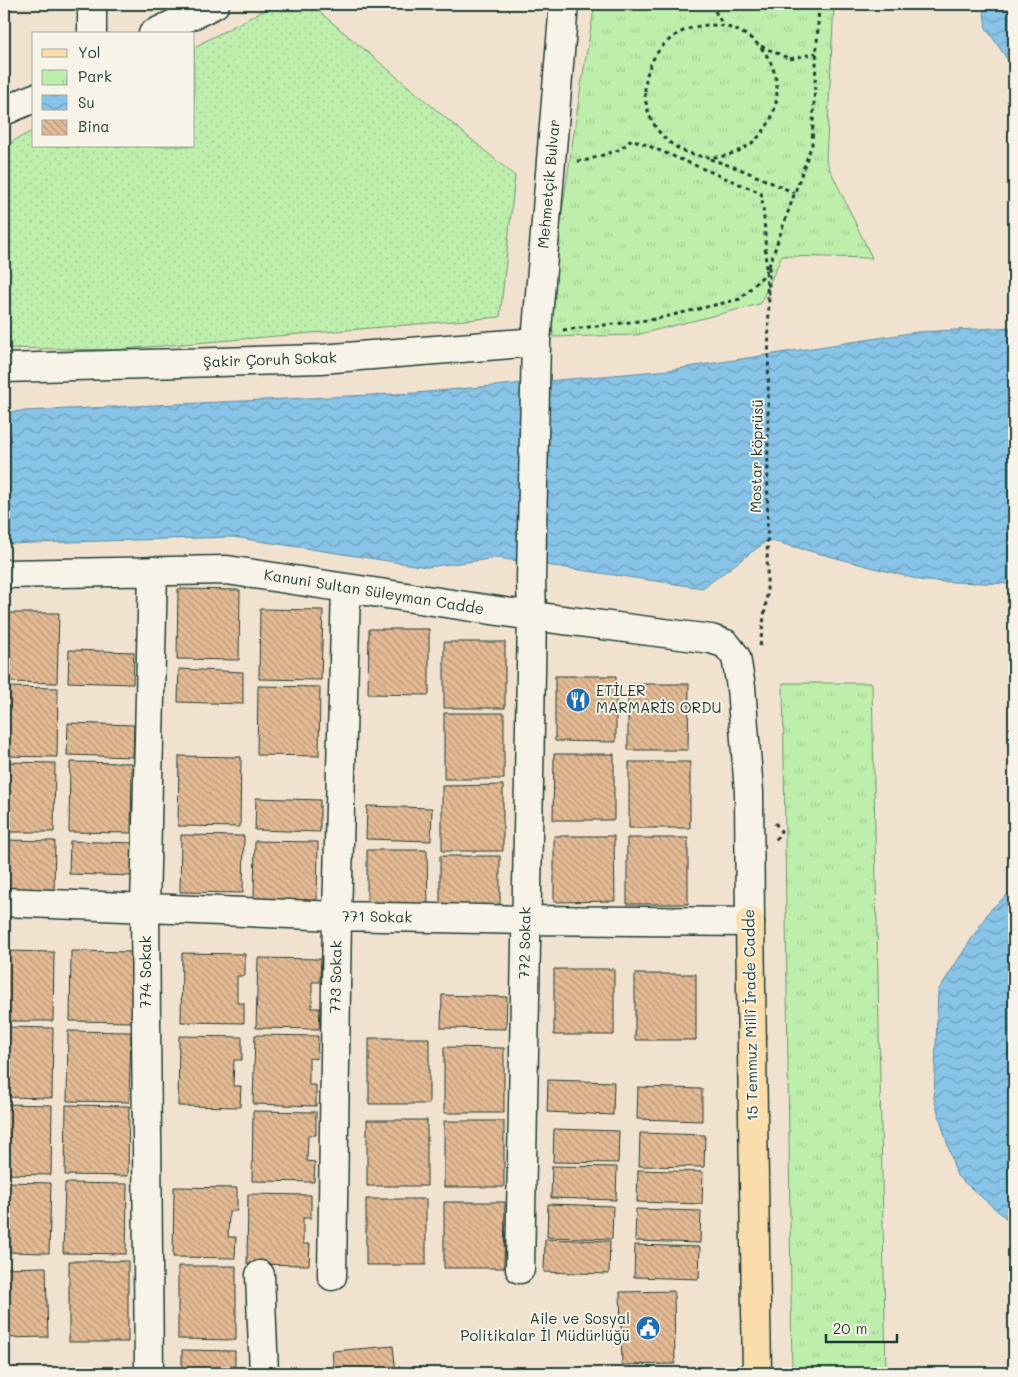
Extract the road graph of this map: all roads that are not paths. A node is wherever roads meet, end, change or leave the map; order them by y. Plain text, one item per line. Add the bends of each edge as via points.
1 (92, 4) edge
2 (215, 4) edge
3 (564, 4) edge
4 (92, 32) edge
5 (157, 32) edge
6 (32, 99) edge
7 (4, 111) edge
8 (537, 346) junction
9 (4, 368) edge
10 (153, 571) junction
11 (4, 574) edge
12 (346, 588) junction
13 (532, 616) junction
14 (736, 657) joint
15 (4, 902) edge
16 (145, 907) junction
17 (337, 916) junction
18 (526, 920) junction
19 (750, 922) junction
20 (520, 1269) dead end
21 (260, 1275) dead end
22 (332, 1276) dead end
23 (149, 1373) edge
24 (264, 1373) edge
25 (757, 1373) edge

1 - 4 street
2 - 5 street
3 - 8 street, Mehmetçik Bulvar
6 - 7 street
8 - 9 street, Şakir Çoruh Sokak via 321,359
8 - 13 street, Mehmetçik Bulvar
10 - 11 street, Kanuni Sultan Süleyman Cadde
10 - 12 street, Kanuni Sultan Süleyman Cadde via 227,570
10 - 16 street, 774 Sokak
12 - 13 street, Kanuni Sultan Süleyman Cadde
12 - 17 street, 773 Sokak
13 - 14 street, Kanuni Sultan Süleyman Cadde via 711,639 726,644
13 - 18 street, 772 Sokak
14 - 19 street, 15 Temmuz Millî İrade Cadde via 749,792
15 - 16 street, 771 Sokak
16 - 17 street, 771 Sokak
16 - 23 street, 774 Sokak
17 - 18 street, 771 Sokak
17 - 22 street, 773 Sokak
18 - 19 street, 771 Sokak
18 - 20 street, 772 Sokak
19 - 25 main road, 15 Temmuz Millî İrade Cadde
21 - 24 street

